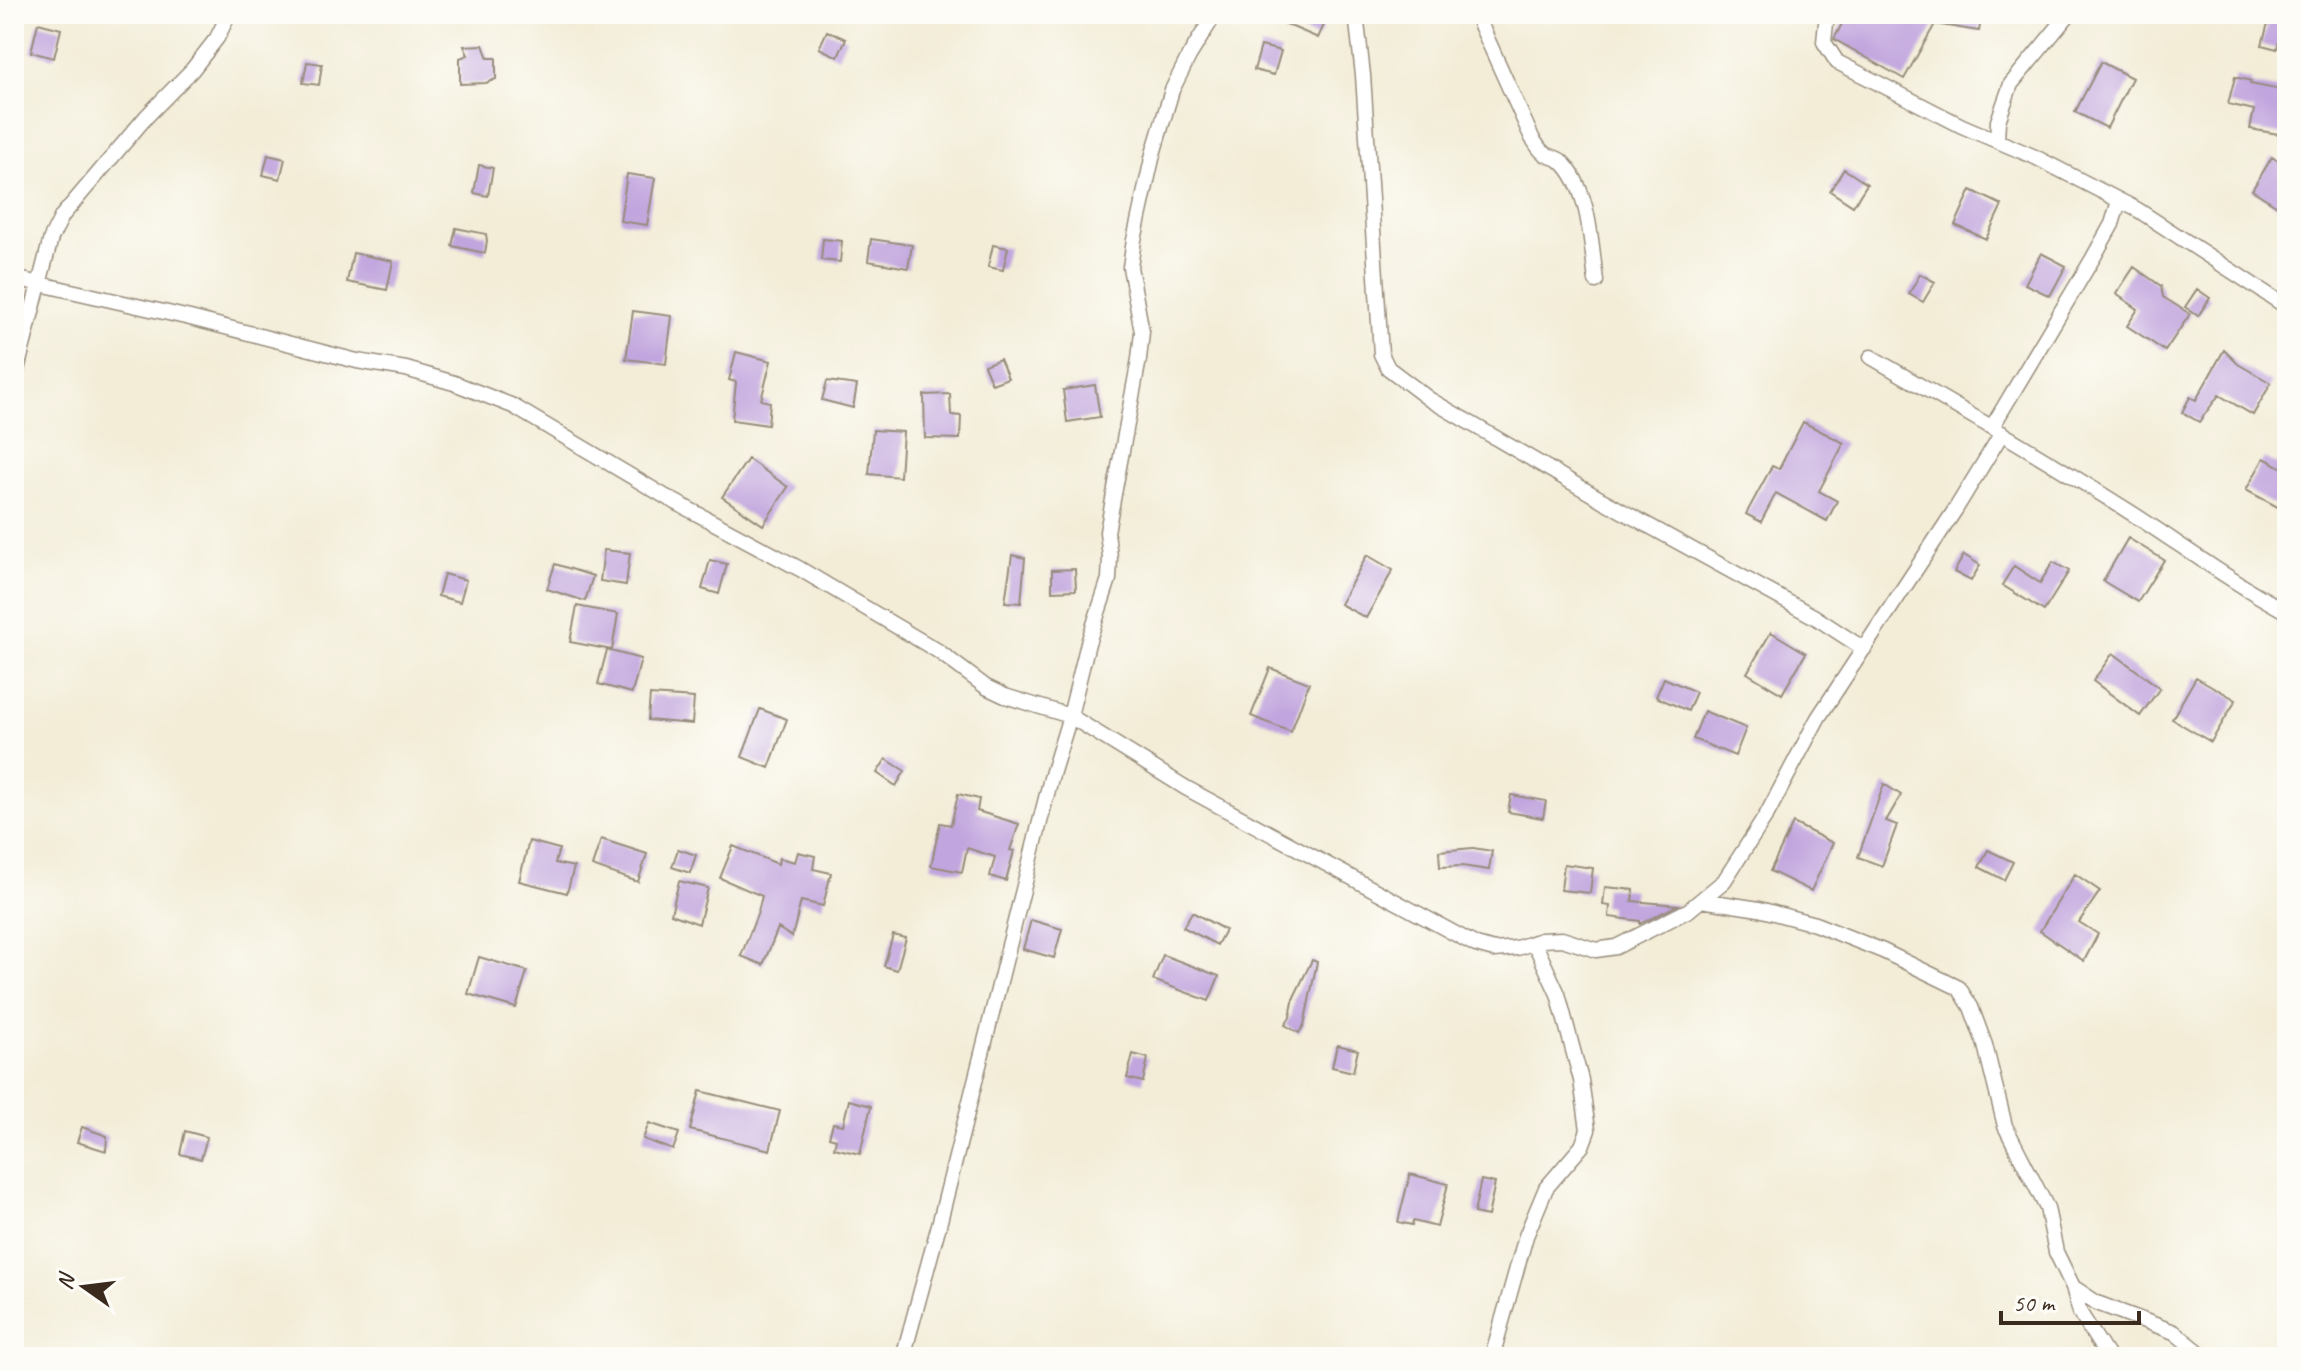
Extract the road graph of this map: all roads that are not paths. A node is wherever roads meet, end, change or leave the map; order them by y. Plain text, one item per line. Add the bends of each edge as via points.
1 (229, 14) edge
2 (1215, 14) edge
3 (1356, 14) edge
4 (1476, 14) edge
5 (1827, 14) edge
6 (2069, 14) edge
7 (1997, 140) junction
8 (2119, 201) junction
9 (14, 278) edge
10 (1596, 281) dead end
11 (39, 284) junction
12 (2287, 307) edge
13 (1871, 357) dead end
14 (14, 381) edge
15 (1997, 430) junction
16 (2287, 612) edge
17 (1864, 649) junction
18 (1070, 716) junction
19 (1701, 900) junction
20 (1534, 942) junction
21 (2073, 1287) junction
22 (903, 1357) edge
23 (1492, 1357) edge
24 (2108, 1357) edge
25 (2205, 1357) edge

1 - 11 street via 192,70 62,216
2 - 18 street via 1172,90 1134,240 1130,267 1142,332 1139,359 1109,519 1109,579
3 - 17 street via 1381,354 1388,368 1429,399
4 - 10 street via 1532,138 1545,154 1559,160 1583,200
5 - 7 street via 1824,42 1837,62
6 - 7 street via 2011,84
7 - 8 street
8 - 12 street
8 - 15 street via 2112,224
9 - 11 street
11 - 14 street
11 - 18 street via 406,369 513,406 888,621 986,687
13 - 15 street
15 - 16 street
15 - 17 street via 1955,510
17 - 19 street via 1724,881
18 - 20 street via 1186,788 1476,945 1494,950
18 - 22 street
19 - 20 street via 1616,947 1596,950 1562,939
19 - 21 street via 1815,924 1959,988 1985,1045 2005,1126 2047,1208 2056,1252
20 - 23 street via 1558,994 1588,1130 1582,1146 1546,1188
21 - 24 street via 2080,1313
21 - 25 street via 2097,1303 2174,1332

